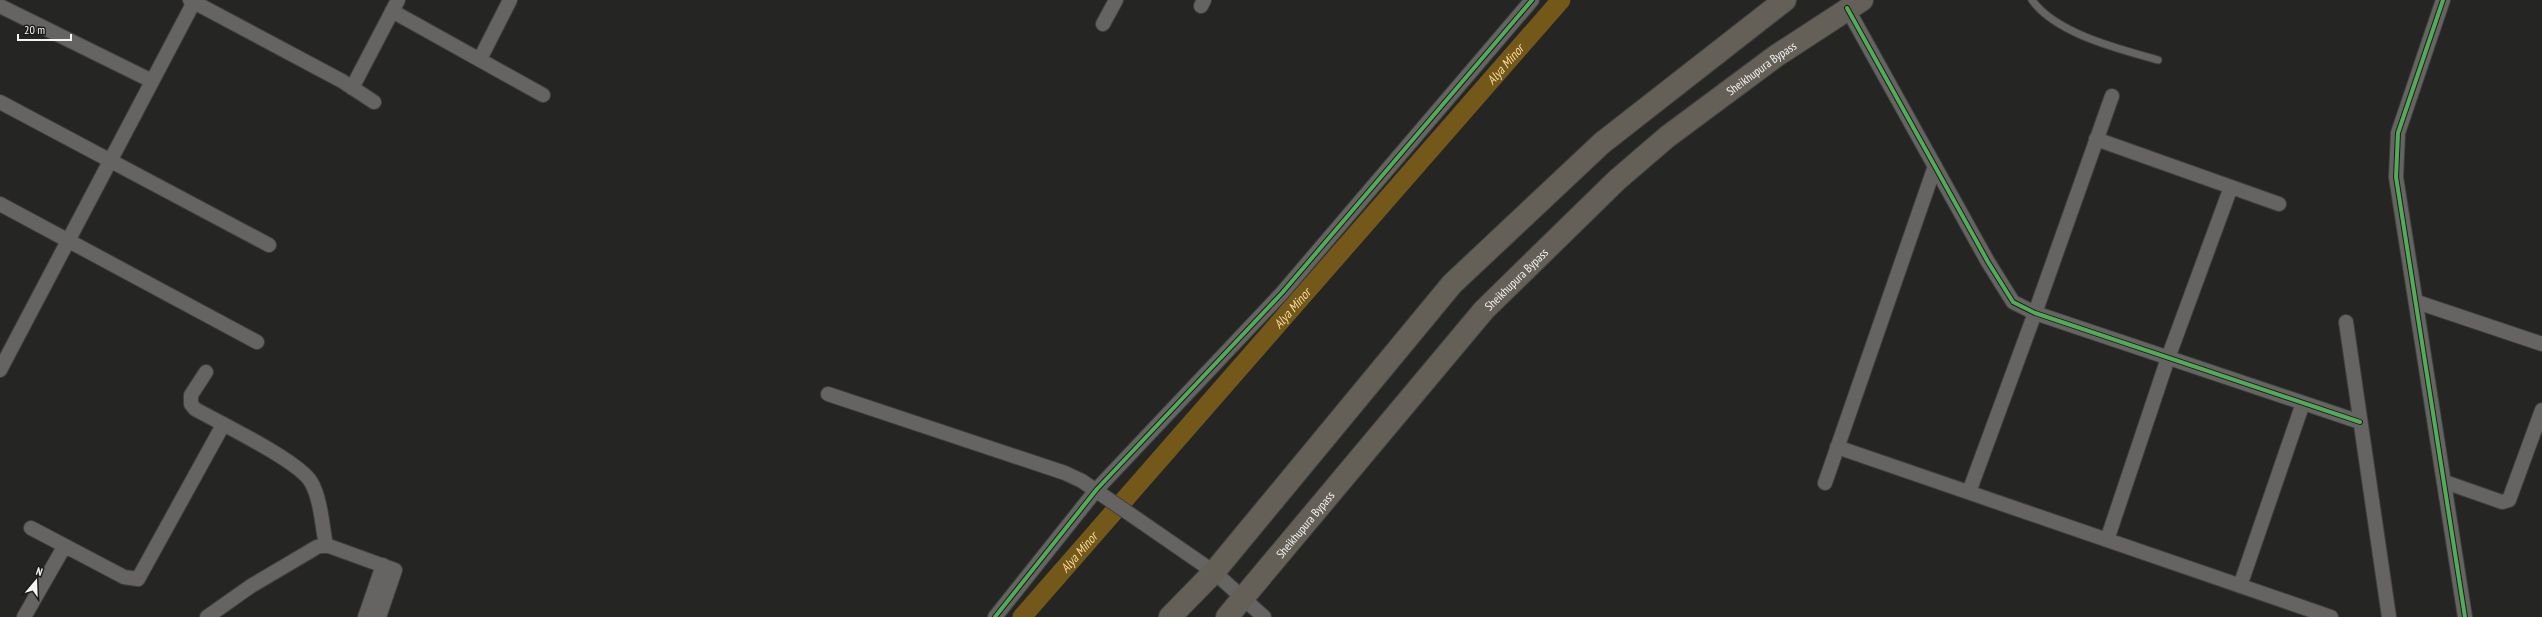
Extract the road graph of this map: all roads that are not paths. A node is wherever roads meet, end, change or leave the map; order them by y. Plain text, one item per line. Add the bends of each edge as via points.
1 (510, 0) edge
2 (1116, 0) edge
3 (1532, 0) edge
4 (1785, 0) edge
5 (2032, 0) edge
6 (2443, 0) edge
7 (193, 1) edge
8 (1855, 4) edge
9 (395, 5) edge
10 (0, 6) edge
11 (1103, 24) dead end
12 (480, 59) junction
13 (2158, 60) dead end
14 (152, 81) junction
15 (352, 88) junction
16 (543, 96) dead end
17 (2112, 96) dead end
18 (0, 102) edge
19 (374, 102) dead end
20 (2096, 139) junction
21 (110, 160) junction
22 (1935, 166) junction
23 (2231, 187) junction
24 (0, 204) edge
25 (2279, 204) dead end
26 (68, 240) junction
27 (269, 245) dead end
28 (2417, 302) junction
29 (2035, 313) junction
30 (2346, 322) dead end
31 (257, 342) dead end
32 (2542, 344) edge
33 (2168, 358) junction
34 (0, 370) edge
35 (206, 372) dead end
36 (828, 394) dead end
37 (2303, 403) junction
38 (2542, 410) edge
39 (2360, 422) junction
40 (223, 425) junction
41 (1837, 447) junction
42 (2445, 482) junction
43 (1825, 483) dead end
44 (1097, 489) junction
45 (1969, 492) junction
46 (32, 528) dead end
47 (2107, 540) junction
48 (326, 545) junction
49 (64, 547) junction
50 (383, 565) junction
51 (1214, 572) junction
52 (2240, 586) junction
53 (1244, 599) junction
54 (24, 617) edge
55 (207, 617) edge
56 (365, 617) edge
57 (379, 617) edge
58 (995, 617) edge
59 (1170, 617) edge
60 (1227, 617) edge
61 (1264, 617) edge
62 (2331, 617) edge
63 (2388, 617) edge
64 (2465, 617) edge

1 - 12 street
2 - 11 street
3 - 44 street via 1282,293
4 - 51 highway via 1602,143 1452,284
5 - 13 lane via 2071,31 2109,46
6 - 28 street via 2398,133 2396,177
7 - 14 street
7 - 15 street
8 - 22 street
8 - 53 highway, Sheikhupura Bypass via 1776,56 1616,180 1484,310
9 - 12 street
9 - 15 street
10 - 14 street
12 - 16 street
14 - 21 street
15 - 19 street
17 - 20 street
18 - 21 street
20 - 23 street
20 - 29 street
21 - 26 street
21 - 27 street
22 - 29 street via 2013,302
22 - 41 street
23 - 25 street
23 - 33 street
24 - 26 street
26 - 31 street
26 - 34 street
28 - 32 street
28 - 42 street
29 - 33 street
29 - 45 street
30 - 39 street
33 - 37 street
33 - 47 street
35 - 40 street via 191,395 191,404
36 - 44 street via 1065,473
37 - 39 street
37 - 52 street
38 - 42 street via 2509,500 2502,502
39 - 63 street
40 - 48 street via 289,462 306,475 316,493
40 - 49 street via 138,579 124,577
41 - 43 street
41 - 45 street
42 - 64 street
44 - 51 street
44 - 58 street
45 - 47 street
46 - 49 street
47 - 52 street
48 - 50 street
48 - 55 street via 317,547 251,586
49 - 54 street
50 - 56 street
50 - 57 street via 395,570
51 - 53 street
51 - 59 highway
52 - 62 street
53 - 60 highway, Sheikhupura Bypass
53 - 61 street

